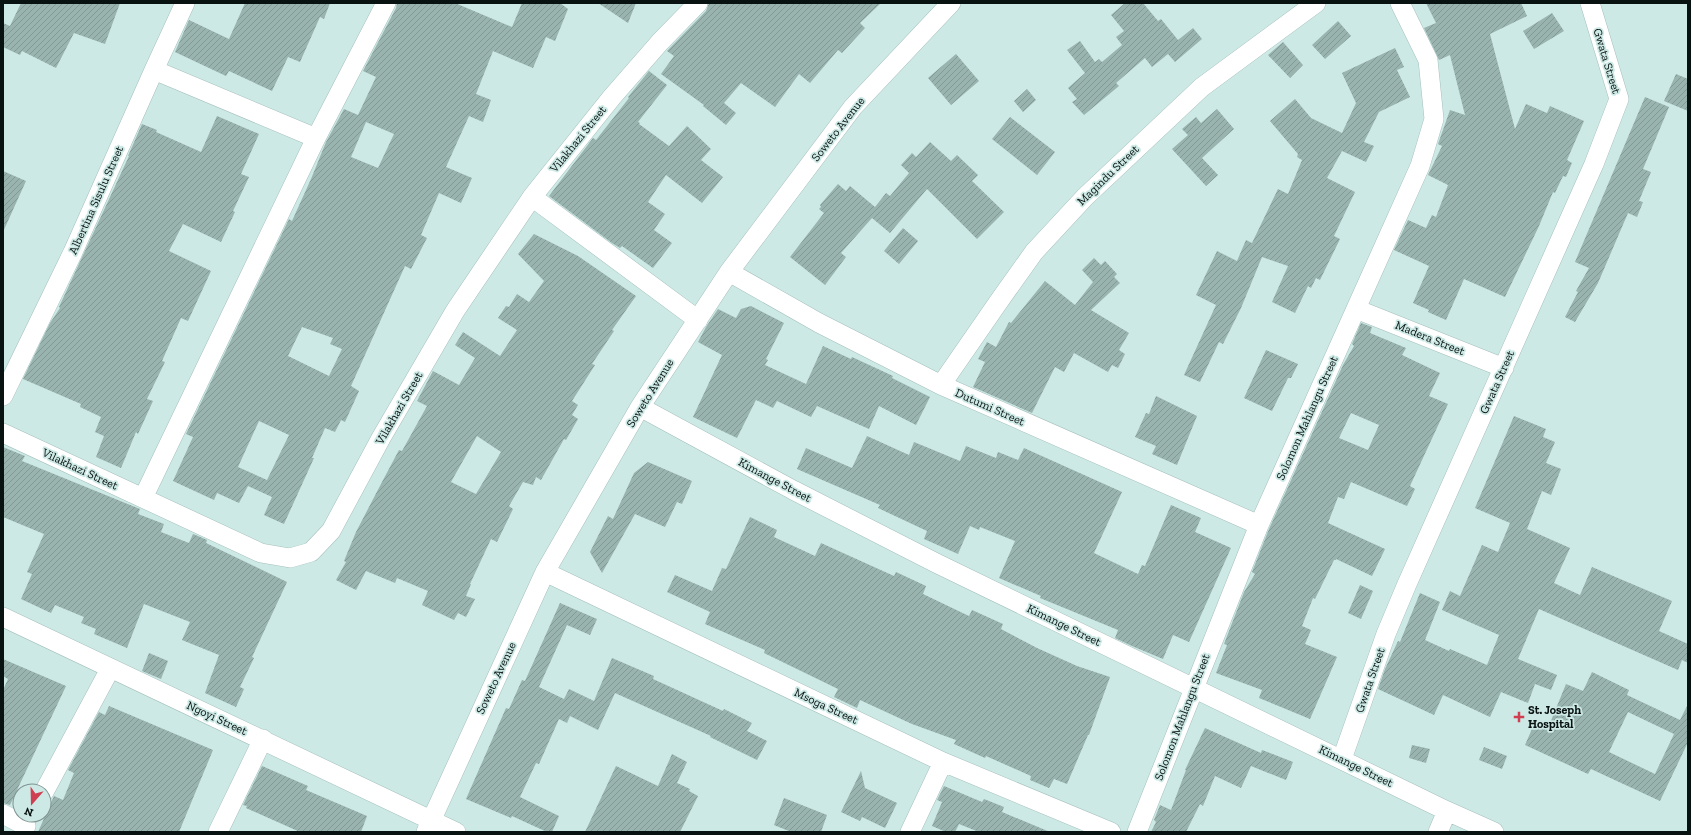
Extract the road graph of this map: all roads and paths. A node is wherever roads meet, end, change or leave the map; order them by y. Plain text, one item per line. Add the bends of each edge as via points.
1 (185, 3) edge
2 (386, 3) edge
3 (698, 3) edge
4 (951, 3) edge
5 (1316, 3) edge
6 (1400, 3) edge
7 (1590, 3) edge
8 (154, 70) junction
9 (316, 138) junction
10 (532, 197) junction
11 (729, 272) junction
12 (1356, 309) junction
13 (698, 320) junction
14 (1504, 368) junction
15 (941, 386) junction
16 (3, 396) edge
17 (640, 406) junction
18 (3, 433) edge
19 (143, 498) junction
20 (1259, 525) junction
21 (545, 572) junction
22 (3, 617) edge
23 (110, 668) junction
24 (1194, 688) junction
25 (263, 739) junction
26 (1342, 759) junction
27 (943, 762) junction
28 (49, 783) edge
29 (1447, 811) junction
30 (3, 814) edge
31 (27, 824) edge
32 (428, 826) edge
33 (218, 832) edge
34 (456, 832) edge
35 (910, 832) edge
36 (1111, 832) edge
37 (1137, 832) edge
38 (1438, 832) edge
39 (1494, 832) edge

1 - 8 street, Albertina Sisulu Street
2 - 9 street
3 - 10 street, Vilakhazi Street via 612,97
4 - 11 street, Soweto Avenue via 853,107
5 - 15 street, Magindu Street via 1202,87 1085,197 1034,252
6 - 12 street, Solomon Mahlangu Street via 1428,60 1434,119 1420,166
7 - 14 street, Gwata Street via 1619,99 1594,164
8 - 9 street
8 - 16 street, Albertina Sisulu Street via 73,252
9 - 19 street
10 - 13 street
10 - 19 street, Vilakhazi Street via 455,311 381,438 331,532 311,552 290,558 261,553
11 - 13 street, Soweto Avenue
11 - 15 street, Dutumi Street via 819,323
12 - 14 street, Madera Street
12 - 20 street, Solomon Mahlangu Street
13 - 17 street, Soweto Avenue
14 - 26 street, Gwata Street via 1386,634
15 - 20 street, Dutumi Street
17 - 21 street, Soweto Avenue
17 - 24 street, Kimange Street via 793,490 936,563
18 - 19 street, Vilakhazi Street
20 - 24 street, Solomon Mahlangu Street
21 - 27 street, Msoga Street
21 - 32 street, Soweto Avenue
22 - 23 street, Ngoyi Street
23 - 25 street, Ngoyi Street
23 - 28 street
24 - 26 street, Kimange Street
24 - 37 street, Solomon Mahlangu Street
25 - 32 street, Ngoyi Street
25 - 33 street
26 - 29 street, Kimange Street
27 - 35 street
27 - 36 street, Msoga Street
29 - 38 street
29 - 39 street, Kimange Street
30 - 31 street
32 - 34 street, Ngoyi Street

